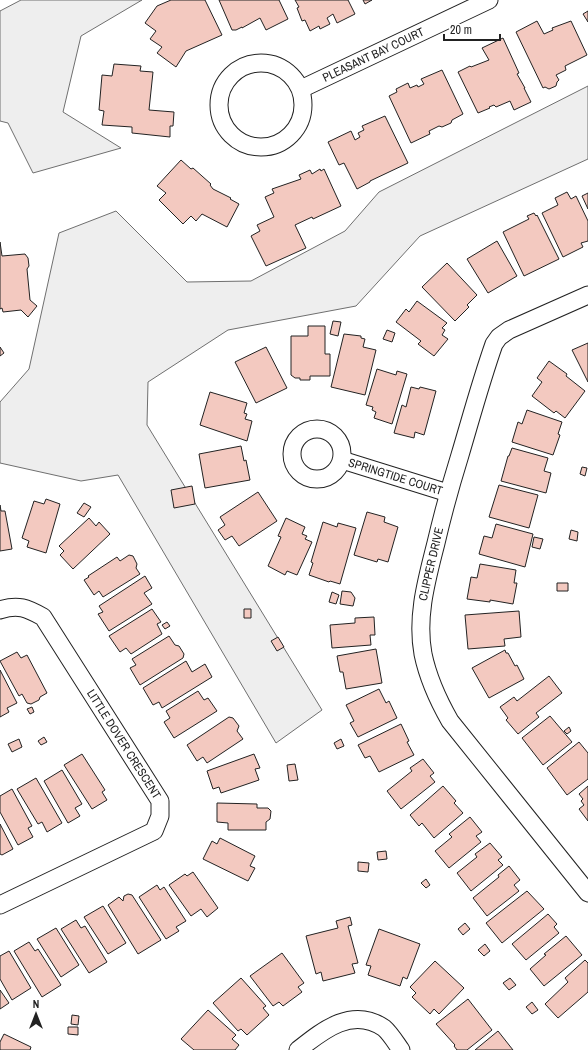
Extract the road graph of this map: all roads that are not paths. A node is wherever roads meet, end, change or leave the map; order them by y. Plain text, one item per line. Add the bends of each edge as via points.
1 (488, 0) edge
2 (301, 88) junction
3 (588, 294) edge
4 (342, 460) dead end
5 (448, 493) junction
6 (0, 610) edge
7 (588, 893) edge
8 (0, 905) edge
9 (298, 1050) edge
10 (401, 1050) edge

1 - 2 street, PLEASANT BAY COURT
2 - 2 street via 304,103 300,124 291,136 275,146 250,146 236,140 226,129 218,104 222,88 230,76 249,64 264,62 280,67 293,76
3 - 5 street, CLIPPER DRIVE via 509,330 494,344
4 - 5 street, SPRINGTIDE COURT
5 - 7 street, CLIPPER DRIVE via 422,606 423,653 430,679 438,701 450,721
6 - 8 street, LITTLE DOVER CRESCENT via 9,607 27,608 43,617 160,801 160,816 154,831
9 - 10 street via 322,1031 338,1023 354,1020 370,1021 384,1029

